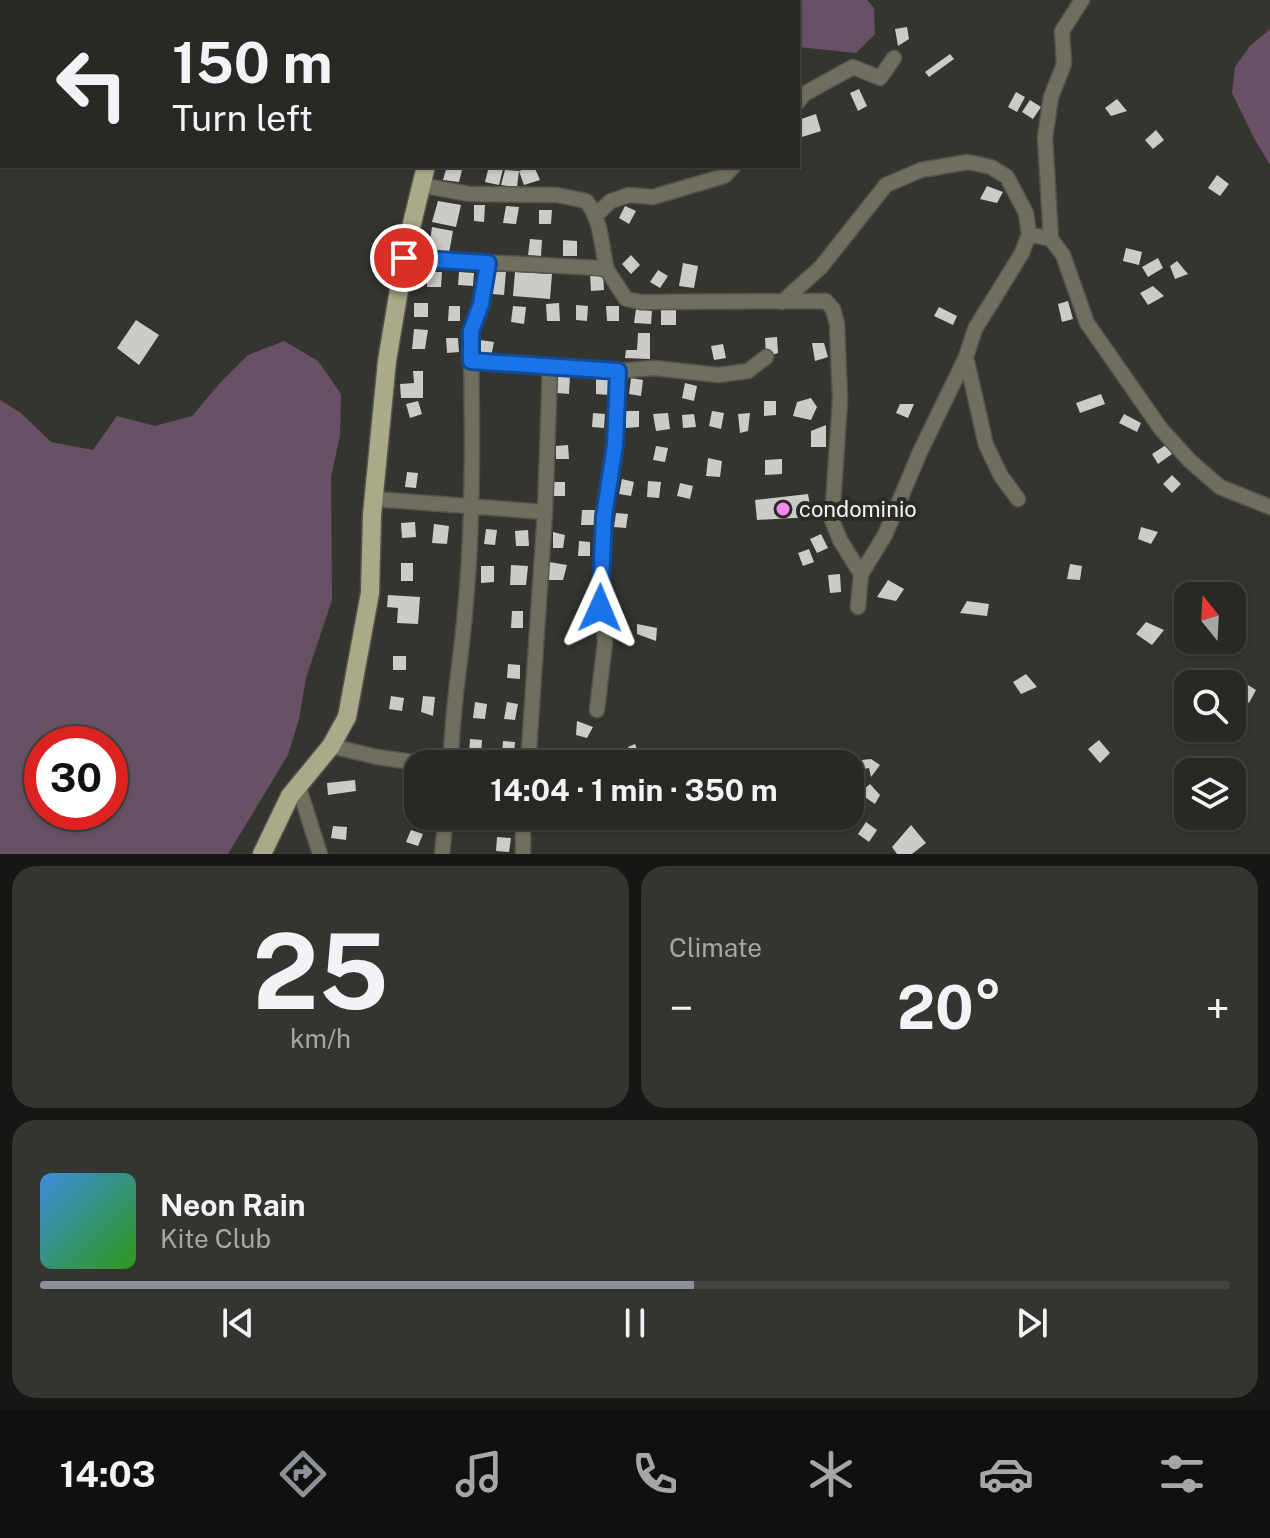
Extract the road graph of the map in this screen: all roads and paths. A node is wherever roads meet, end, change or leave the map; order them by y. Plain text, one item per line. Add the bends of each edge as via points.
1 (1082, 0) edge
2 (894, 58) dead end
3 (800, 99) edge
4 (425, 168) edge
5 (732, 168) edge
6 (420, 185) junction
7 (597, 214) junction
8 (1029, 234) junction
9 (1051, 239) junction
10 (404, 258) junction
11 (488, 263) junction
12 (607, 270) junction
13 (782, 303) junction
14 (766, 357) dead end
15 (966, 357) junction
16 (471, 361) junction
17 (550, 367) junction
18 (618, 371) junction
19 (374, 499) junction
20 (1018, 499) dead end
21 (470, 507) junction
22 (1270, 507) edge
23 (545, 512) junction
24 (861, 574) junction
25 (858, 607) dead end
26 (597, 710) dead end
27 (331, 746) junction
28 (451, 750) edge
29 (529, 750) edge
30 (404, 761) edge
31 (298, 785) junction
32 (445, 830) edge
33 (523, 830) edge
34 (262, 854) edge
35 (320, 854) edge
36 (442, 854) edge
37 (523, 854) edge

1 - 9 street via 1062,31 1064,64 1051,97 1045,137
2 - 3 street via 880,78 853,67
4 - 6 main road
5 - 7 street via 724,176 653,197 629,195 611,201
6 - 7 street via 469,194 557,195 586,201
6 - 10 main road
7 - 12 street
8 - 9 street
8 - 13 street via 1017,194 1007,177 991,167 968,162 921,170 886,185 821,267
8 - 15 street via 975,329
9 - 22 street via 1063,255 1087,323 1161,429 1220,487
10 - 11 street
10 - 19 main road via 387,361
11 - 12 street
11 - 16 street via 471,331
12 - 13 street via 626,299 641,302
13 - 24 street via 826,301 833,309 840,400 832,520
14 - 18 street via 748,371 718,375 654,368
15 - 20 street via 986,445
15 - 24 street via 885,535
16 - 17 street
16 - 21 street
17 - 18 street
17 - 23 street
18 - 26 street via 603,531 600,591 605,642
19 - 21 street
19 - 27 main road via 370,593 347,717
21 - 23 street
21 - 28 street
23 - 29 street
24 - 25 street
27 - 30 street
27 - 31 main road
31 - 34 main road
31 - 35 street
32 - 36 street
33 - 37 street

